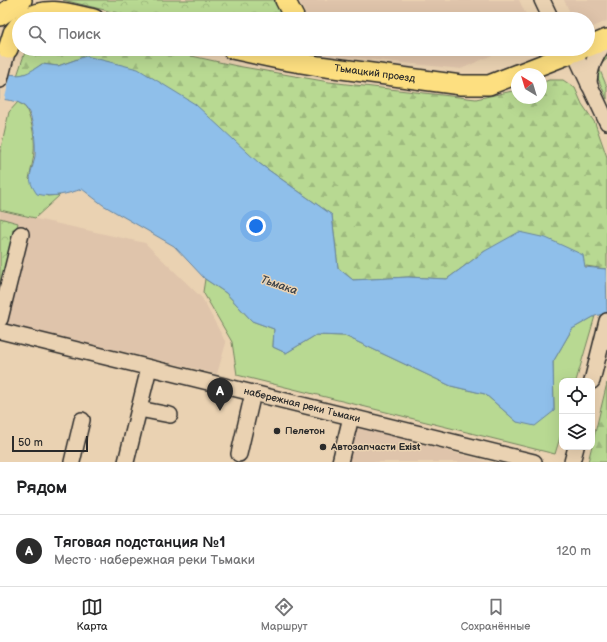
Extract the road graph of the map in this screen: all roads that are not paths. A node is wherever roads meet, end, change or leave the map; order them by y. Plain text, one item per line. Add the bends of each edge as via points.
1 (3, 0) edge
2 (285, 0) edge
3 (542, 0) edge
4 (0, 2) edge
5 (51, 5) edge
6 (42, 12) edge
7 (72, 12) edge
8 (291, 12) edge
9 (548, 12) edge
10 (12, 15) edge
11 (0, 16) edge
12 (607, 40) edge
13 (4, 41) edge
14 (595, 44) edge
15 (293, 56) edge
16 (314, 56) edge
17 (561, 56) edge
18 (580, 56) edge
19 (319, 66) junction
20 (532, 68) edge
21 (511, 76) edge
22 (0, 80) edge
23 (589, 85) junction
24 (607, 122) edge
25 (21, 234) dead end
26 (606, 326) edge
27 (1, 332) edge
28 (149, 368) junction
29 (593, 378) edge
30 (253, 393) junction
31 (139, 409) junction
32 (170, 415) dead end
33 (351, 417) junction
34 (82, 420) dead end
35 (575, 450) edge
36 (239, 454) dead end
37 (72, 462) edge
38 (126, 462) edge
39 (340, 462) edge
40 (534, 462) edge
41 (572, 462) edge

1 - 4 main road
2 - 8 main road
3 - 9 street
5 - 6 main road
5 - 7 main road
10 - 11 main road
12 - 14 main road, Тьмацкий проезд
12 - 23 street via 594,60
13 - 22 street
15 - 19 main road, Тьмацкий проезд
16 - 19 main road
17 - 20 main road, Тьмацкий проезд
18 - 23 street
19 - 21 main road, Тьмацкий проезд via 472,85 489,85
23 - 24 street
25 - 27 street
26 - 29 street
27 - 28 street, набережная реки Тьмаки
28 - 30 street, набережная реки Тьмаки
28 - 31 street
30 - 33 street, набережная реки Тьмаки
30 - 36 street
31 - 32 street
31 - 38 street
33 - 39 street
33 - 40 street, набережная реки Тьмаки
34 - 37 street
35 - 41 street

